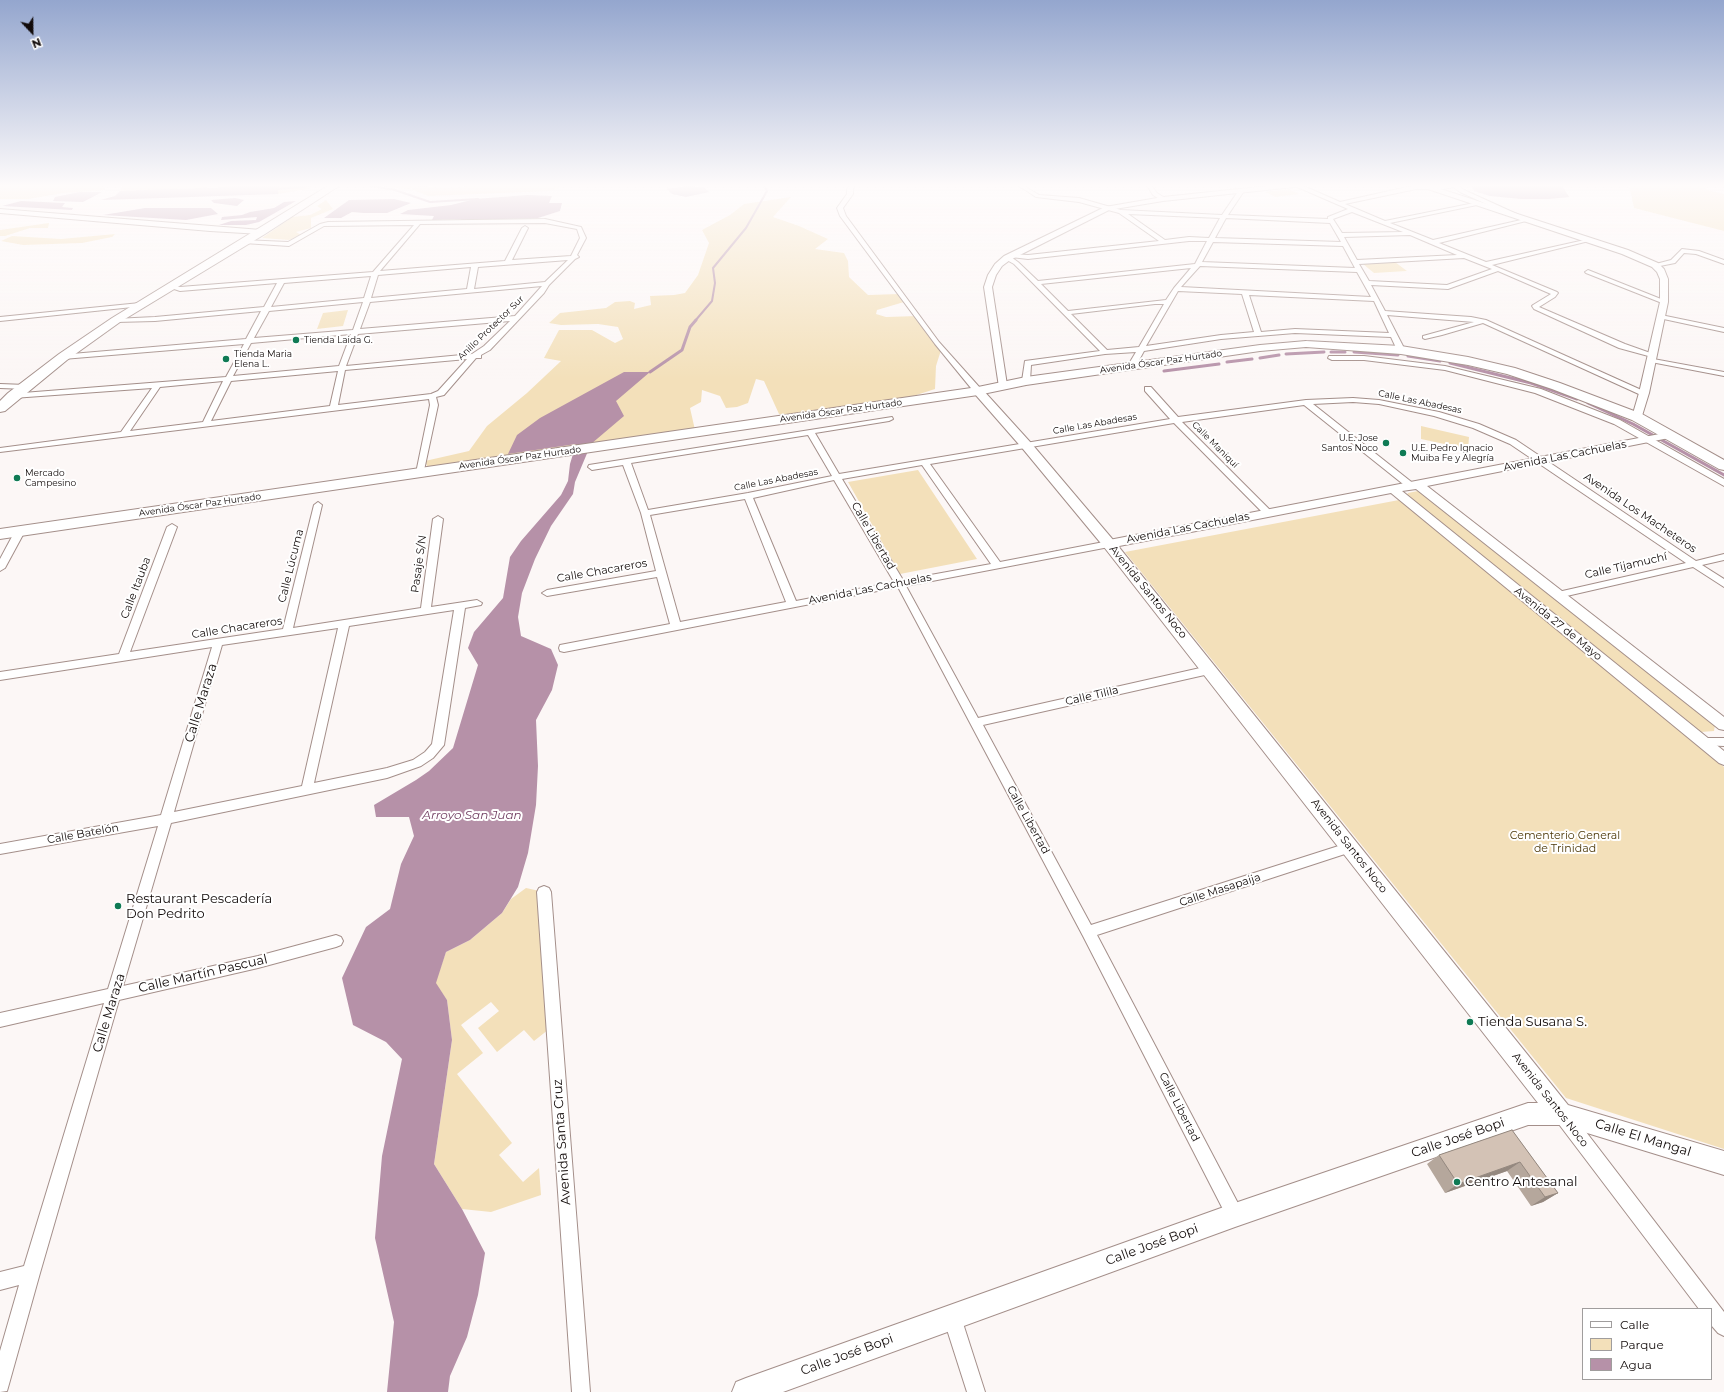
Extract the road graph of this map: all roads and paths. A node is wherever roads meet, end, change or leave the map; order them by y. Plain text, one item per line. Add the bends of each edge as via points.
1 (231, 249) edge
2 (396, 249) edge
3 (515, 249) edge
4 (577, 249) edge
5 (867, 249) edge
6 (1026, 249) edge
7 (1096, 249) edge
8 (1207, 249) edge
9 (1347, 249) edge
10 (1450, 249) edge
11 (1550, 249) edge
12 (1615, 249) edge
13 (1466, 256) junction
14 (573, 257) junction
15 (581, 257) dead end
16 (1010, 257) junction
17 (508, 262) junction
18 (1355, 262) junction
19 (1724, 262) edge
20 (1487, 264) junction
21 (475, 265) junction
22 (1197, 265) junction
23 (1655, 265) junction
24 (1499, 269) junction
25 (1359, 270) junction
26 (1588, 272) dead end
27 (375, 273) junction
28 (282, 280) junction
29 (1036, 283) junction
30 (1367, 283) junction
31 (547, 284) junction
32 (170, 286) junction
33 (1176, 289) junction
34 (470, 291) junction
35 (1245, 293) junction
36 (1376, 299) junction
37 (367, 300) junction
38 (1168, 302) junction
39 (1664, 302) junction
40 (140, 305) junction
41 (266, 309) junction
42 (1066, 313) junction
43 (1382, 313) junction
44 (1661, 317) junction
45 (516, 318) junction
46 (0, 319) edge
47 (116, 320) junction
48 (1484, 321) junction
49 (1724, 330) edge
50 (355, 332) junction
51 (1258, 334) junction
52 (1394, 335) junction
53 (1425, 337) dead end
54 (249, 342) junction
55 (1140, 350) junction
56 (1401, 350) junction
57 (1105, 352) junction
58 (484, 355) dead end
59 (474, 356) junction
60 (63, 357) junction
61 (1652, 357) junction
62 (1332, 358) dead end
63 (1135, 364) junction
64 (342, 368) junction
65 (1724, 374) edge
66 (228, 379) junction
67 (1026, 381) junction
68 (158, 385) junction
69 (1002, 385) junction
70 (0, 386) edge
71 (26, 387) junction
72 (1148, 389) dead end
73 (978, 391) junction
74 (1644, 393) junction
75 (13, 396) junction
76 (432, 396) junction
77 (1306, 402) junction
78 (0, 408) edge
79 (333, 408) junction
80 (1637, 418) junction
81 (889, 419) dead end
82 (1176, 420) junction
83 (206, 424) junction
84 (810, 432) junction
85 (123, 435) junction
86 (1659, 437) junction
87 (1027, 446) junction
88 (0, 450) edge
89 (1542, 461) junction
90 (626, 462) junction
91 (925, 463) junction
92 (1724, 466) edge
93 (592, 467) dead end
94 (420, 473) junction
95 (838, 477) junction
96 (1724, 483) edge
97 (1414, 485) junction
98 (1393, 489) junction
99 (748, 496) junction
100 (318, 505) dead end
101 (645, 513) junction
102 (1268, 513) junction
103 (438, 520) dead end
104 (172, 527) dead end
105 (20, 531) junction
106 (0, 534) edge
107 (1109, 544) junction
108 (1724, 557) edge
109 (1692, 563) junction
110 (996, 565) junction
111 (0, 568) edge
112 (661, 573) junction
113 (900, 583) junction
114 (1724, 584) edge
115 (546, 593) dead end
116 (1558, 595) junction
117 (477, 603) dead end
118 (792, 604) junction
119 (460, 606) junction
120 (425, 612) junction
121 (344, 624) junction
122 (676, 627) junction
123 (287, 632) junction
124 (218, 643) junction
125 (564, 648) dead end
126 (123, 658) junction
127 (1209, 670) junction
128 (0, 676) edge
129 (975, 722) junction
130 (1724, 725) edge
131 (1703, 742) junction
132 (1724, 742) edge
133 (1724, 759) edge
134 (307, 789) junction
135 (166, 819) junction
136 (1351, 847) junction
137 (0, 849) edge
138 (544, 892) dead end
139 (1088, 932) junction
140 (336, 941) dead end
141 (114, 994) junction
142 (0, 1020) edge
143 (1561, 1114) junction
144 (1724, 1163) edge
145 (1235, 1215) junction
146 (31, 1273) junction
147 (0, 1281) edge
148 (1710, 1308) edge
149 (1712, 1310) edge
150 (952, 1317) junction
151 (1724, 1327) edge
152 (0, 1384) edge
153 (580, 1392) edge
154 (746, 1392) edge
155 (976, 1392) edge

1 - 32 highway
2 - 27 street
3 - 17 street
4 - 14 street, Anillo Protector Sur
5 - 73 street via 937,343
6 - 16 street
7 - 16 street
8 - 22 street
9 - 18 street
10 - 13 street
11 - 20 street
12 - 23 street
13 - 18 street
13 - 20 street
14 - 15 street
14 - 17 street
14 - 31 street, Anillo Protector Sur
16 - 29 street
16 - 69 street via 999,264 988,286
17 - 21 street
18 - 25 street
19 - 23 street via 1697,252 1682,251 1673,262
20 - 24 street
21 - 27 street
21 - 34 street
22 - 25 street
22 - 29 street
22 - 33 street
23 - 39 street via 1664,279
24 - 30 street via 1448,287
24 - 61 street via 1555,293 1535,306 1536,308
25 - 30 street
26 - 39 street
27 - 28 street
27 - 37 street
28 - 32 street via 180,289
28 - 41 street
29 - 42 street
30 - 36 street
31 - 34 street
31 - 45 street, Anillo Protector Sur
32 - 40 highway
33 - 35 street
33 - 38 street
34 - 37 street
35 - 36 street
35 - 51 street
36 - 43 street
37 - 41 street
37 - 50 street
38 - 42 street
38 - 55 street
39 - 44 street
40 - 46 street
40 - 47 highway
41 - 47 street
41 - 54 street
42 - 57 street
43 - 48 street
43 - 52 street
44 - 49 street
44 - 61 street
45 - 50 street
45 - 59 street, Anillo Protector Sur via 487,348
47 - 60 highway
48 - 53 street
48 - 74 street
50 - 54 street
50 - 64 street
51 - 52 street via 1325,331
51 - 55 street
52 - 56 street
54 - 60 street
54 - 66 street
55 - 57 street
55 - 63 street
56 - 63 main road, Avenida Óscar Paz Hurtado via 1323,344 1287,345
56 - 80 main road, Avenida Óscar Paz Hurtado via 1512,371 1571,391
57 - 67 street via 1028,363
58 - 59 street
59 - 64 street
59 - 76 street, Anillo Protector Sur via 441,393
60 - 71 highway
61 - 65 street
61 - 74 street
62 - 86 street via 1364,358 1445,368 1502,381
63 - 67 main road, Avenida Óscar Paz Hurtado
64 - 66 street
64 - 79 street
66 - 68 street
66 - 83 street
67 - 69 main road, Avenida Óscar Paz Hurtado
68 - 75 street
68 - 85 street
69 - 73 main road, Avenida Óscar Paz Hurtado
70 - 71 street
71 - 75 highway
72 - 82 street, Calle Maniquí
73 - 87 main road, Avenida Santos Noco
73 - 94 main road, Avenida Óscar Paz Hurtado
74 - 80 street
75 - 78 highway
76 - 79 street
76 - 94 street via 434,405
77 - 82 street, Calle Las Abadesas
77 - 89 street, Calle Las Abadesas via 1379,402 1436,414 1495,433
77 - 97 street, Avenida 27 de Mayo
79 - 83 street
80 - 86 main road, Avenida Óscar Paz Hurtado
81 - 84 street
82 - 87 street, Calle Las Abadesas
82 - 102 street, Calle Maniquí
83 - 85 street
84 - 90 street
84 - 95 street, Calle Libertad
85 - 88 street
86 - 89 street, Avenida Las Cachuelas
86 - 92 main road, Avenida Óscar Paz Hurtado
86 - 96 street
87 - 91 street, Calle Las Abadesas
87 - 107 main road, Avenida Santos Noco
89 - 97 street, Avenida Las Cachuelas
89 - 109 street, Avenida Los Macheteros
90 - 93 street
90 - 101 street
91 - 95 street, Calle Las Abadesas
91 - 110 street
94 - 105 main road, Avenida Óscar Paz Hurtado
95 - 99 street, Calle Las Abadesas
95 - 113 street, Calle Libertad
97 - 98 street, Avenida Las Cachuelas
97 - 116 street, Avenida 27 de Mayo
98 - 102 street, Avenida Las Cachuelas
98 - 131 street, Avenida 27 de Mayo
99 - 101 street, Calle Las Abadesas
99 - 118 street
100 - 123 street, Calle Lúcuma
101 - 112 street
102 - 107 street, Avenida Las Cachuelas
103 - 120 street, Pasaje S/N
104 - 126 street, Calle Itauba
105 - 106 main road, Avenida Óscar Paz Hurtado
105 - 111 street
107 - 110 street, Avenida Las Cachuelas
107 - 127 main road, Avenida Santos Noco
108 - 109 street, Calle Tijamuchí
109 - 114 street, Avenida Los Macheteros
109 - 116 street, Calle Tijamuchí
110 - 113 street, Avenida Las Cachuelas
112 - 115 street, Calle Chacareros
112 - 122 street
113 - 118 street, Avenida Las Cachuelas
113 - 129 street, Calle Libertad
116 - 130 street, Avenida 27 de Mayo
117 - 119 street, Calle Chacareros
118 - 122 street, Avenida Las Cachuelas
119 - 120 street, Calle Chacareros
119 - 134 street, Calle Batelón via 438,745 417,763 387,773
120 - 121 street, Calle Chacareros
121 - 123 street, Calle Chacareros
121 - 134 street
122 - 125 street, Avenida Las Cachuelas
123 - 124 street, Calle Chacareros
124 - 126 street, Calle Chacareros
124 - 135 street, Calle Maraza
126 - 128 street, Calle Chacareros
127 - 129 street, Calle Tilila
127 - 136 main road, Avenida Santos Noco
129 - 139 street, Calle Libertad
131 - 132 street
131 - 133 street, Avenida 27 de Mayo
134 - 135 street, Calle Batelón
135 - 137 street, Calle Batelón
135 - 141 street, Calle Maraza
136 - 139 street, Calle Masapaija
136 - 143 main road, Avenida Santos Noco
138 - 153 street, Avenida Santa Cruz
139 - 145 street, Calle Libertad
140 - 141 street, Calle Martín Pascual via 258,962
141 - 142 street, Calle Martín Pascual
141 - 146 street, Calle Maraza
143 - 144 main road, Calle El Mangal
143 - 145 main road, Calle José Bopi via 1528,1114
143 - 148 street, Avenida Santos Noco
145 - 150 main road, Calle José Bopi
146 - 147 street
146 - 152 street, Calle Maraza
149 - 151 street, Avenida Santos Noco
150 - 154 main road, Calle José Bopi
150 - 155 street

